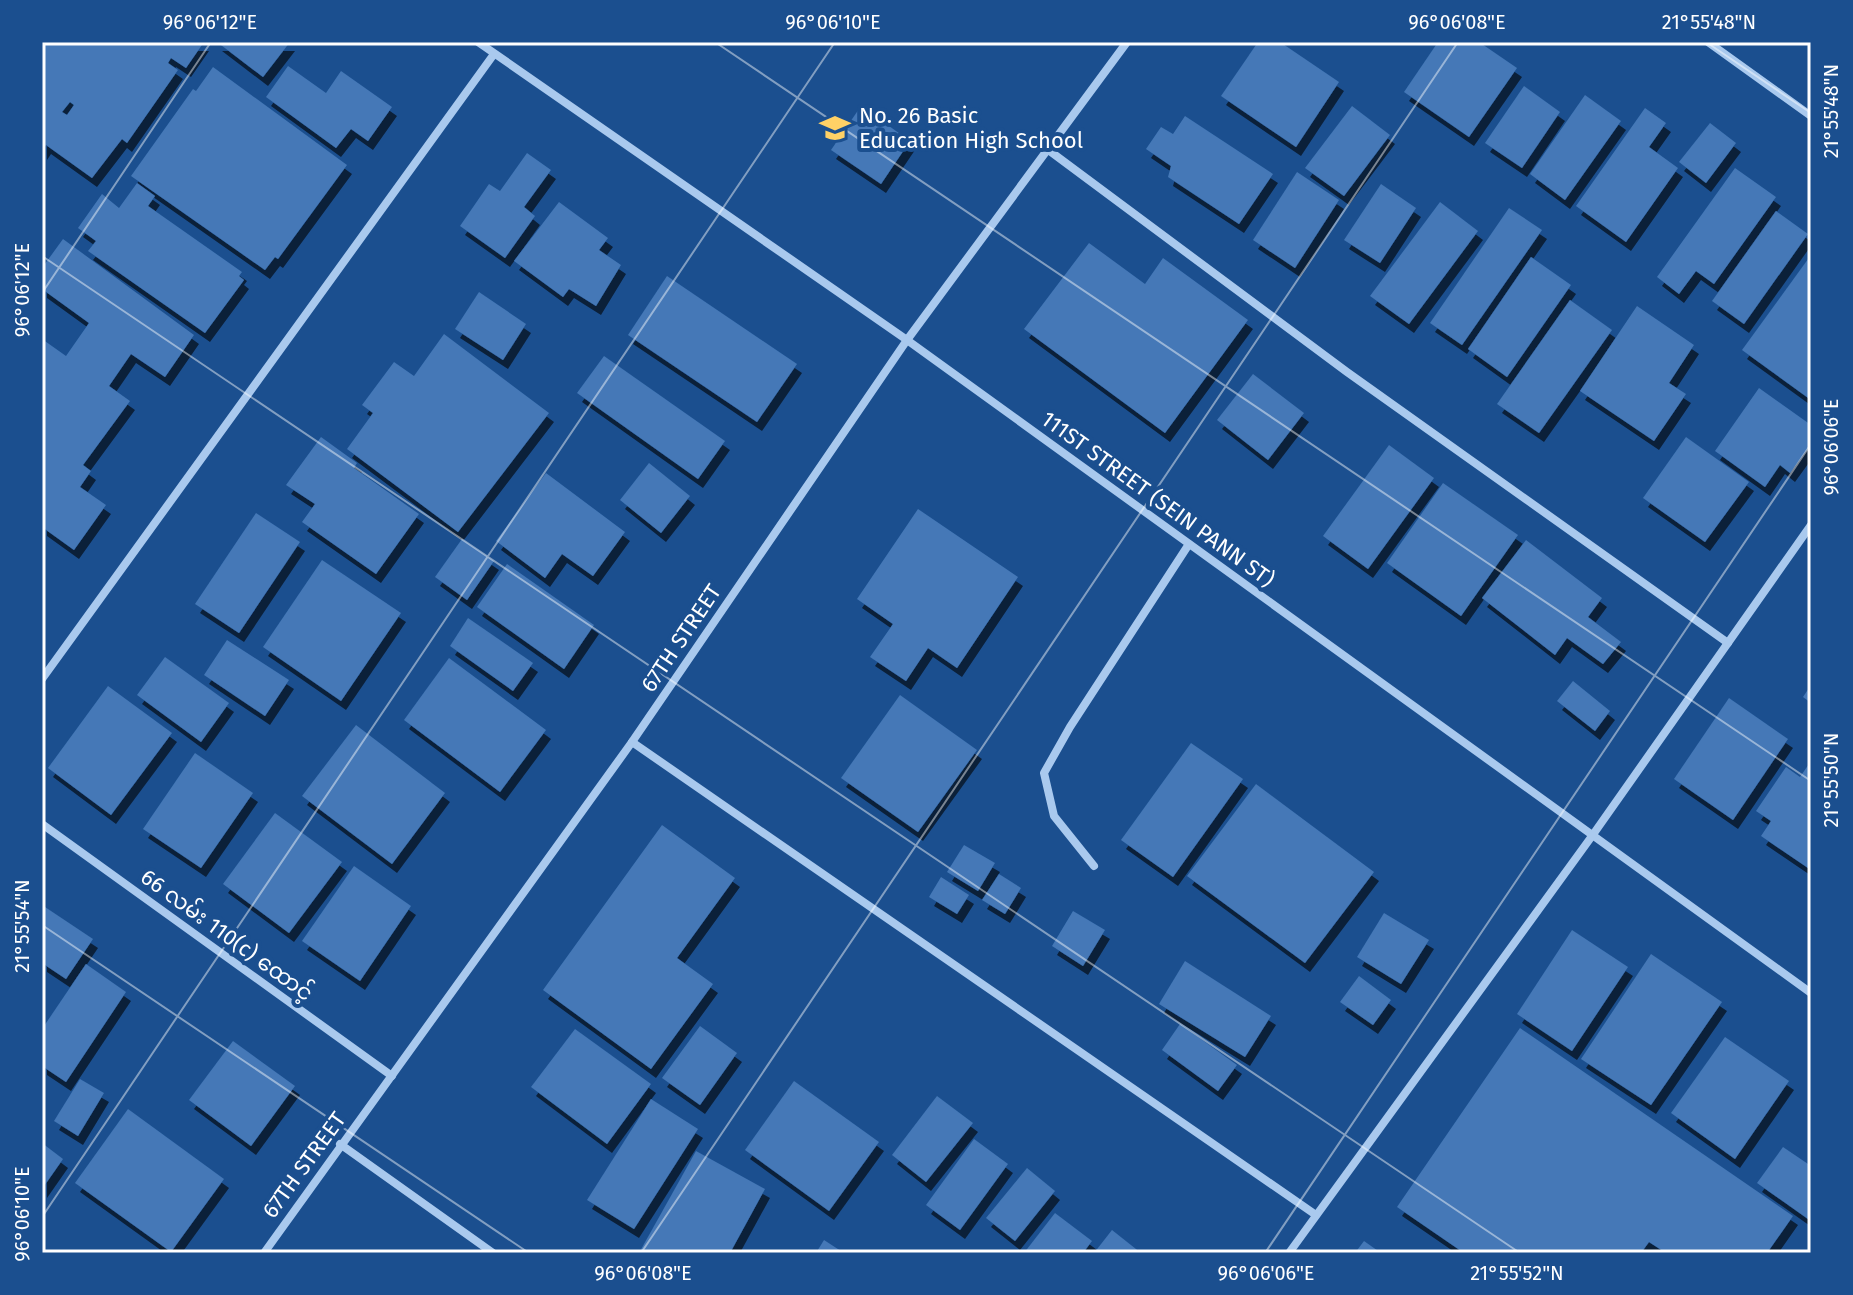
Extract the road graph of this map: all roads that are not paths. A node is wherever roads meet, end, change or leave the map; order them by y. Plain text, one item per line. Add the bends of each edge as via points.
1 (478, 42) edge
2 (1127, 42) edge
3 (1708, 42) edge
4 (494, 54) junction
5 (1811, 116) edge
6 (1047, 149) junction
7 (907, 340) junction
8 (1811, 525) edge
9 (1189, 544) junction
10 (1728, 643) junction
11 (42, 679) edge
12 (632, 742) junction
13 (42, 824) edge
14 (1592, 836) junction
15 (1094, 866) dead end
16 (1811, 993) edge
17 (392, 1076) junction
18 (340, 1144) junction
19 (1316, 1215) junction
20 (264, 1253) edge
21 (493, 1253) edge
22 (1289, 1253) edge

1 - 4 street, 111ST STREET (SEIN PANN ST)
2 - 6 street, 67TH STREET
3 - 5 street
4 - 7 street, 111ST STREET (SEIN PANN ST)
4 - 11 street
6 - 7 street, 67TH STREET
6 - 10 street via 1347,372
7 - 9 street, 111ST STREET (SEIN PANN ST)
7 - 12 street, 67TH STREET
8 - 10 street
9 - 14 street, 111ST STREET (SEIN PANN ST)
9 - 15 street via 1044,773 1054,816
10 - 14 street
12 - 17 street, 67TH STREET
12 - 19 street
13 - 17 street, 66 လမ်း 110(c) ထောင့်
14 - 16 street, 111ST STREET (SEIN PANN ST)
14 - 19 street
17 - 18 street, 67TH STREET
18 - 20 street, 67TH STREET
18 - 21 street
19 - 22 street

